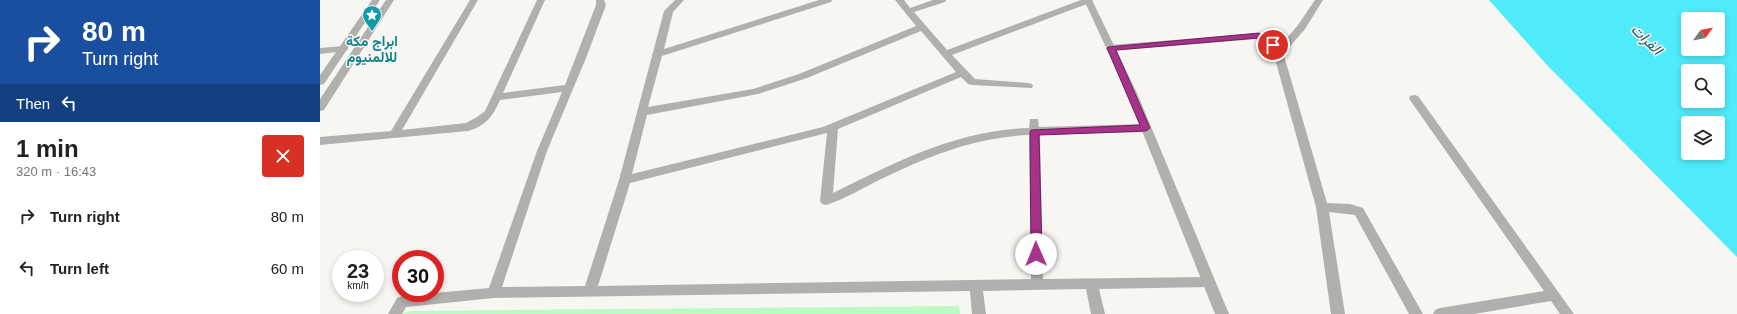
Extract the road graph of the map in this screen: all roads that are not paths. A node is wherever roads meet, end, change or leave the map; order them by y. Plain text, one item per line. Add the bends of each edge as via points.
1 (376, 0) edge
2 (390, 0) edge
3 (474, 0) edge
4 (541, 0) edge
5 (600, 0) edge
6 (680, 0) edge
7 (828, 0) edge
8 (899, 0) edge
9 (942, 0) edge
10 (1089, 0) edge
11 (1319, 0) edge
12 (909, 11) junction
13 (922, 27) junction
14 (371, 29) junction
15 (356, 30) junction
16 (1111, 48) junction
17 (343, 49) junction
18 (320, 51) edge
19 (1280, 51) junction
20 (658, 54) junction
21 (946, 54) junction
22 (962, 73) junction
23 (320, 82) edge
24 (1028, 86) dead end
25 (568, 88) junction
26 (496, 97) junction
27 (1414, 98) dead end
28 (320, 107) edge
29 (642, 112) junction
30 (833, 127) junction
31 (1034, 127) junction
32 (1146, 128) junction
33 (394, 136) junction
34 (320, 141) edge
35 (626, 180) junction
36 (1322, 207) junction
37 (1209, 282) junction
38 (1092, 284) junction
39 (1037, 285) junction
40 (976, 286) junction
41 (590, 291) junction
42 (494, 293) junction
43 (1554, 295) junction
44 (395, 314) edge
45 (980, 314) edge
46 (1098, 314) edge
47 (1222, 314) edge
48 (1338, 314) edge
49 (1416, 314) edge
50 (1440, 314) edge
51 (1567, 314) edge

1 - 15 street
2 - 14 street
3 - 33 street
4 - 26 street
5 - 25 street via 601,6
6 - 20 street via 669,11
7 - 20 street
8 - 12 street
9 - 12 street
10 - 16 street
10 - 21 street
11 - 19 street via 1300,31
12 - 13 street
13 - 21 street
13 - 29 street via 802,76 754,92
14 - 15 street
14 - 28 street
15 - 17 street
16 - 19 street via 1259,36
16 - 32 street
17 - 18 street
17 - 23 street
19 - 36 street via 1280,59
20 - 29 street
21 - 22 street
22 - 24 street via 972,82
22 - 30 street
25 - 26 street
25 - 42 street via 542,151
26 - 33 street via 489,113 468,127
27 - 43 street
29 - 35 street
30 - 31 street via 826,201 935,150 985,134
30 - 35 street
31 - 32 street
31 - 39 street
32 - 37 street
33 - 34 street
35 - 41 street
36 - 48 street
36 - 49 street via 1350,208 1359,211
37 - 38 street
37 - 47 street
38 - 39 street
38 - 46 street
39 - 40 street
40 - 41 street
40 - 45 street
41 - 42 street
42 - 44 street via 402,302
43 - 50 street
43 - 51 street

